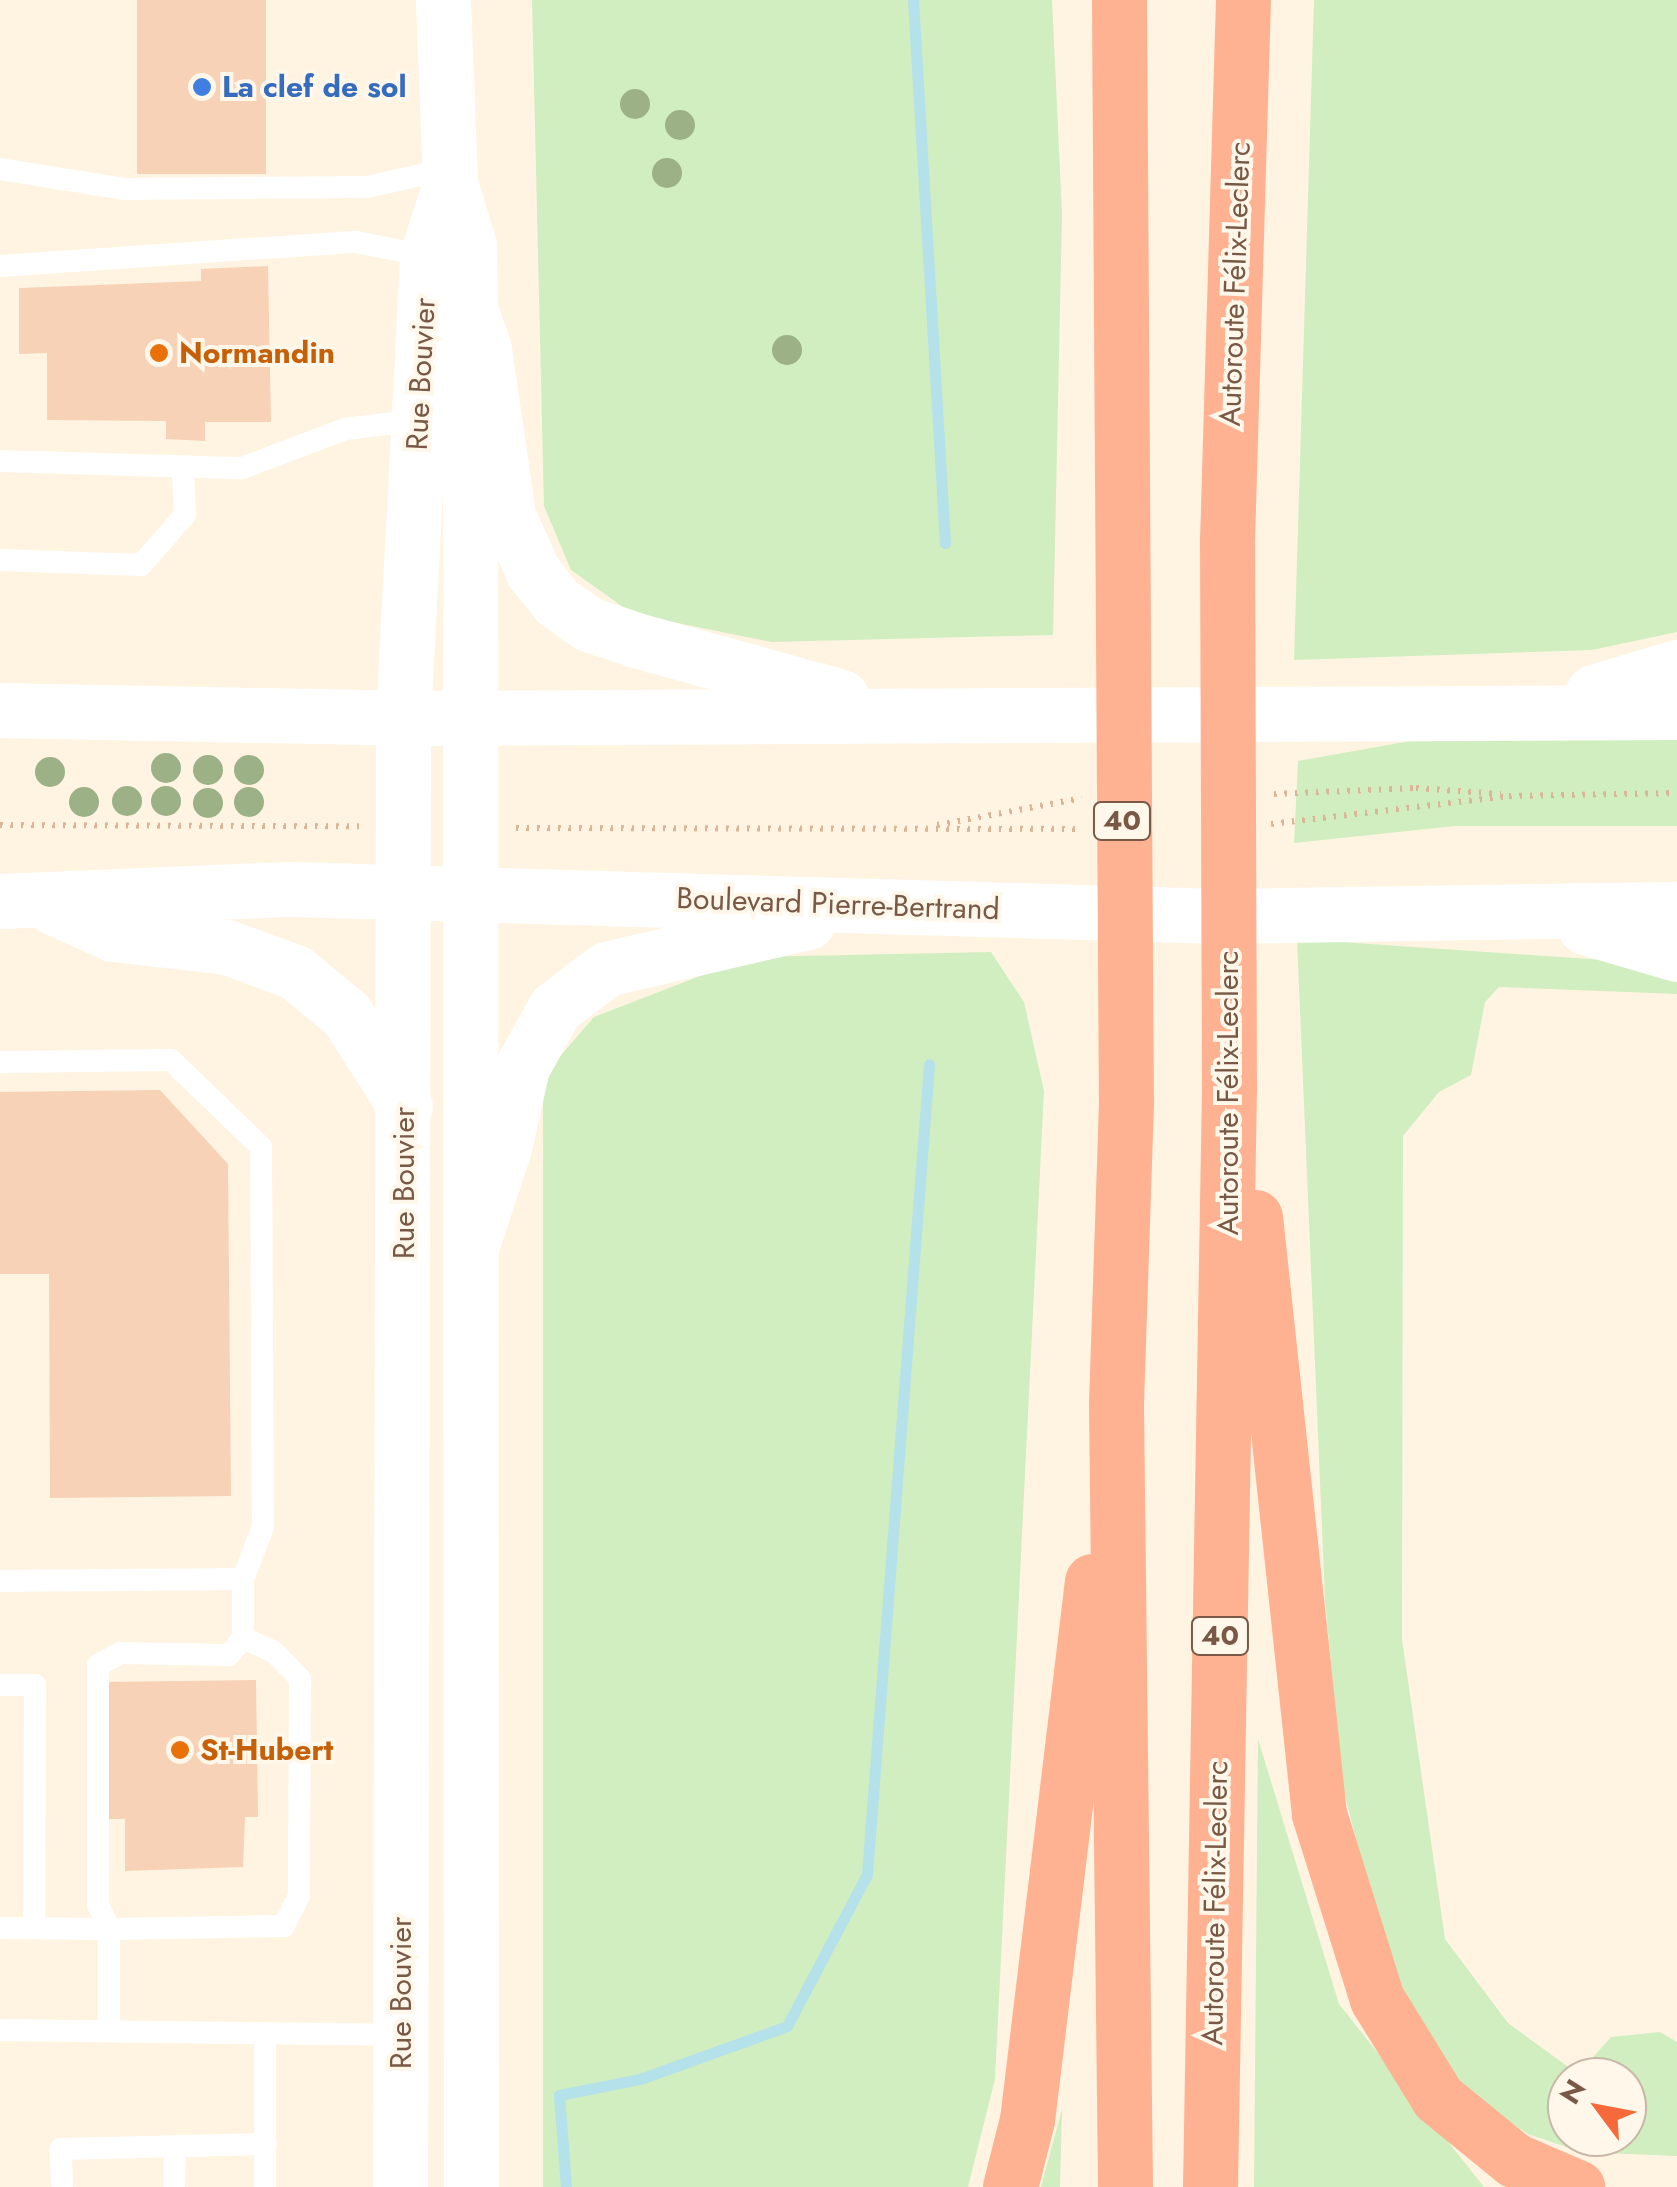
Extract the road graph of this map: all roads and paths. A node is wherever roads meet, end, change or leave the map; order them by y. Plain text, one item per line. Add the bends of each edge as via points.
1 (443, 0) edge
2 (1108, 0) edge
3 (1119, 0) edge
4 (1244, 0) edge
5 (1118, 99) junction
6 (0, 169) edge
7 (450, 176) junction
8 (427, 256) junction
9 (0, 266) edge
10 (470, 308) junction
11 (418, 420) junction
12 (0, 461) edge
13 (184, 466) junction
14 (0, 560) edge
15 (1677, 667) edge
16 (0, 710) edge
17 (1513, 712) junction
18 (1677, 712) edge
19 (891, 713) junction
20 (475, 714) junction
21 (403, 718) junction
22 (1677, 793) edge
23 (1509, 796) dead end
24 (0, 825) edge
25 (363, 826) dead end
26 (931, 827) dead end
27 (508, 828) dead end
28 (402, 890) junction
29 (468, 896) junction
30 (18, 900) edge
31 (881, 907) junction
32 (1677, 910) edge
33 (1534, 912) junction
34 (1677, 954) edge
35 (0, 1062) edge
36 (1229, 1066) junction
37 (404, 1106) junction
38 (471, 1248) junction
39 (1116, 1405) junction
40 (243, 1578) junction
41 (0, 1582) edge
42 (243, 1638) junction
43 (0, 1685) edge
44 (0, 1928) edge
45 (34, 1928) junction
46 (109, 1928) junction
47 (0, 2030) edge
48 (109, 2030) junction
49 (266, 2034) junction
50 (402, 2035) junction
51 (266, 2144) junction
52 (175, 2146) junction
53 (62, 2187) edge
54 (174, 2187) edge
55 (265, 2187) edge
56 (400, 2187) edge
57 (470, 2187) edge
58 (1010, 2187) edge
59 (1124, 2187) edge
60 (1210, 2187) edge
61 (1576, 2187) edge

1 - 7 main road, Rue Bouvier
2 - 5 highway
3 - 5 highway, 40
4 - 36 highway, Autoroute Félix-Leclerc / 40 via 1226,541
5 - 39 highway, 40 via 1126,1102
6 - 7 lane via 125,189 367,187
7 - 8 main road, Rue Bouvier
7 - 10 main road, Rue Bouvier via 469,245
8 - 9 lane via 356,242
8 - 11 main road, Rue Bouvier
10 - 19 main road via 484,349 508,515 533,572 557,602 588,624 636,640
10 - 20 main road, Rue Bouvier
11 - 13 lane via 344,429 242,468
11 - 21 main road, Rue Bouvier
12 - 13 lane
13 - 14 lane via 184,515 141,565
15 - 17 main road
16 - 21 main road
17 - 18 main road
17 - 19 main road
19 - 20 main road
20 - 21 main road
20 - 29 main road, Rue Bouvier
21 - 28 main road, Rue Bouvier
22 - 23 path
24 - 25 path
26 - 27 path
28 - 29 main road, Boulevard Pierre-Bertrand
28 - 30 main road, Boulevard Pierre-Bertrand
28 - 37 main road, Rue Bouvier
29 - 31 main road, Boulevard Pierre-Bertrand
29 - 38 main road, Rue Bouvier
30 - 37 main road via 114,934 226,947 294,972 346,1014
31 - 33 main road, Boulevard Pierre-Bertrand via 1220,916
31 - 38 main road via 606,969 554,1008 522,1067
32 - 33 main road, Boulevard Pierre-Bertrand
33 - 34 main road
35 - 40 lane via 171,1060 261,1147 263,1527
36 - 60 highway, Autoroute Félix-Leclerc / 40
36 - 61 highway via 1260,1242 1318,1814 1377,1999 1438,2098 1514,2160
37 - 50 main road, Rue Bouvier
38 - 57 main road, Rue Bouvier
39 - 58 highway via 1027,2120
39 - 59 highway, 40
40 - 41 lane
40 - 42 lane
42 - 46 lane via 229,1656 122,1654 98,1665 98,1904
42 - 46 lane via 274,1652 300,1678 299,1896 284,1926
43 - 45 lane via 35,1684
44 - 45 lane
45 - 46 lane
46 - 48 lane
47 - 48 lane
48 - 49 lane
49 - 50 lane
49 - 51 lane
50 - 56 main road, Rue Bouvier
51 - 52 lane
51 - 55 lane
52 - 53 lane via 61,2149
52 - 54 lane

